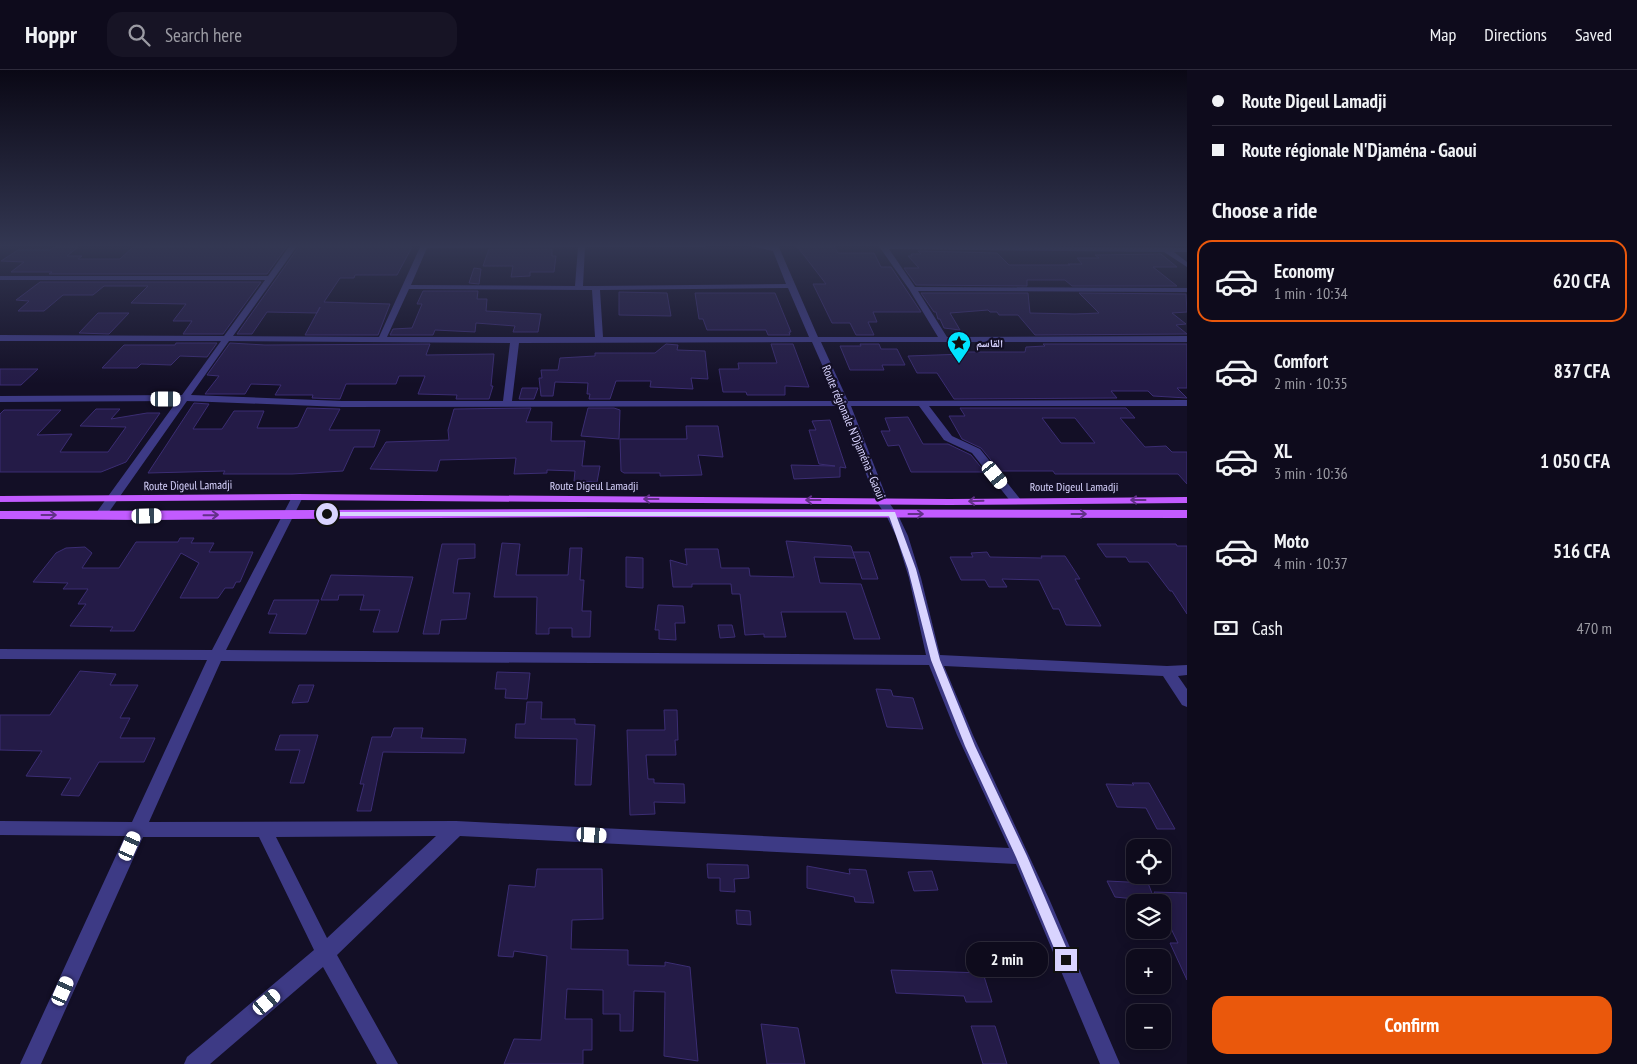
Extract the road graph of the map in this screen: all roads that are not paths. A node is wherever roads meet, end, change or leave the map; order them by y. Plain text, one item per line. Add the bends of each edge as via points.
1 (261, 291) edge
2 (404, 291) edge
3 (596, 291) edge
4 (793, 291) edge
5 (914, 291) edge
6 (0, 338) edge
7 (228, 339) junction
8 (944, 339) junction
9 (382, 340) junction
10 (515, 340) junction
11 (599, 340) junction
12 (814, 340) junction
13 (1187, 340) edge
14 (184, 398) junction
15 (0, 399) edge
16 (844, 402) junction
17 (922, 403) junction
18 (1187, 403) edge
19 (507, 404) junction
20 (297, 497) junction
21 (0, 499) edge
22 (112, 499) junction
23 (1015, 500) junction
24 (1187, 500) edge
25 (887, 507) junction
26 (289, 514) junction
27 (1187, 514) edge
28 (0, 515) edge
29 (100, 516) junction
30 (0, 654) edge
31 (217, 655) junction
32 (935, 660) junction
33 (1187, 670) edge
34 (1167, 671) junction
35 (1187, 701) edge
36 (0, 828) edge
37 (138, 828) junction
38 (456, 828) junction
39 (264, 830) junction
40 (1021, 856) junction
41 (325, 953) junction
42 (30, 1064) edge
43 (194, 1064) edge
44 (388, 1064) edge
45 (1110, 1064) edge

1 - 7 street
2 - 9 street
3 - 11 street
4 - 12 street, Route régionale N'Djaména - Gaoui
5 - 8 street
6 - 7 street
7 - 9 street
7 - 14 street
8 - 12 street
8 - 13 street
9 - 10 street
10 - 11 street
10 - 19 street
11 - 12 street
12 - 16 street, Route régionale N'Djaména - Gaoui
14 - 15 street
14 - 19 street via 342,404
14 - 22 street
16 - 17 street
16 - 19 street
16 - 25 street, Route régionale N'Djaména - Gaoui
17 - 18 street
17 - 23 street via 948,438 976,451
20 - 22 main road, Route Digeul Lamadji
25 -> 20 main road, Route Digeul Lamadji
20 - 26 street
21 - 22 main road, Route Digeul Lamadji
22 - 29 street
24 -> 23 main road, Route Digeul Lamadji
23 -> 25 main road, Route Digeul Lamadji
25 - 26 main road, Route Digeul Lamadji
25 -> 27 main road, Route Digeul Lamadji
25 - 32 street, Route régionale N'Djaména - Gaoui via 912,569
29 -> 26 main road, Route Digeul Lamadji
26 - 31 street
28 -> 29 main road, Route Digeul Lamadji
30 - 31 street
31 - 32 street
31 - 37 street
32 - 34 street
32 - 40 street, Route régionale N'Djaména - Gaoui via 970,746
33 - 34 street
34 - 35 street
36 - 37 street
37 - 39 street
37 - 42 street
38 - 39 street
38 - 40 street
38 - 41 street
39 - 41 street
40 - 45 street, Route régionale N'Djaména - Gaoui
41 - 43 street
41 - 44 street

